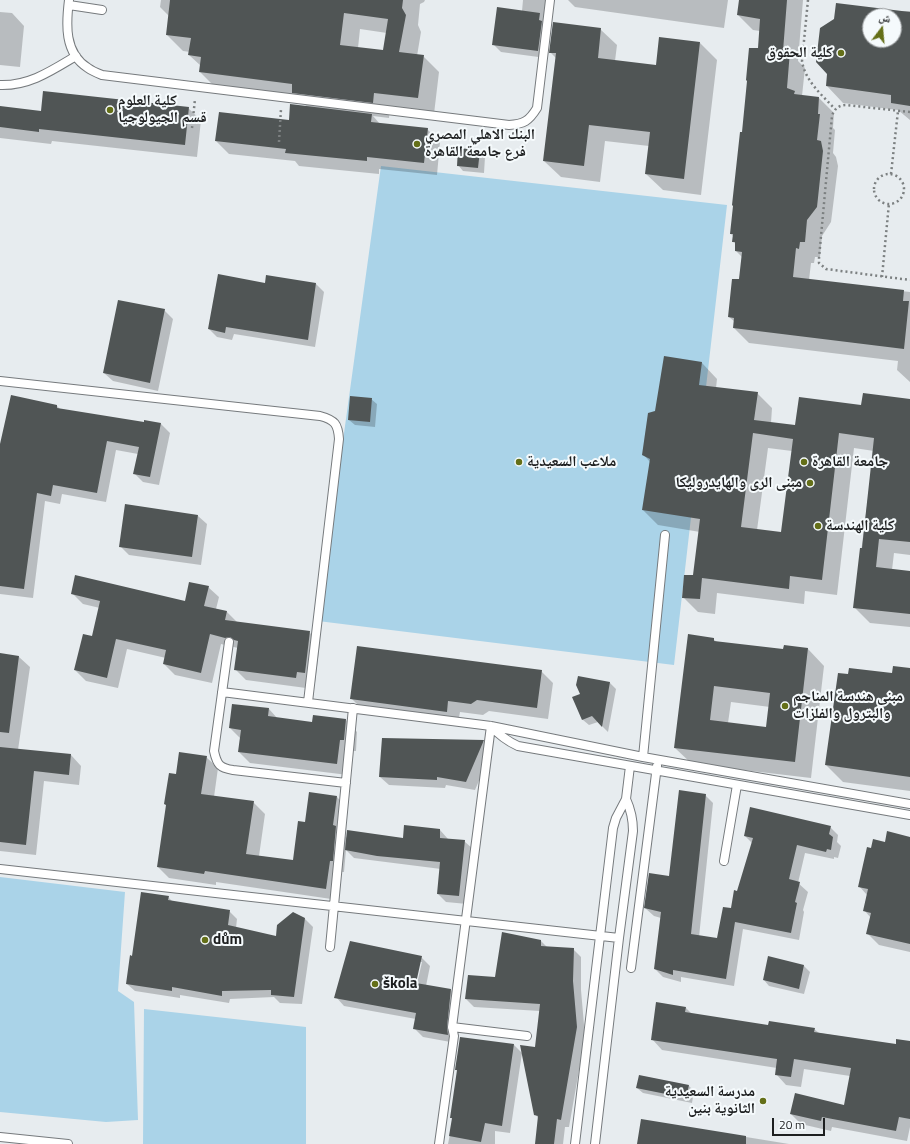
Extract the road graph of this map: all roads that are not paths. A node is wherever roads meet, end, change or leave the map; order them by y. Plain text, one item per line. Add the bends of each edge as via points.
1 (550, 0) edge
2 (69, 3) edge
3 (102, 10) dead end
4 (76, 56) junction
5 (0, 85) edge
6 (0, 381) edge
7 (665, 535) dead end
8 (229, 642) dead end
9 (222, 692) junction
10 (308, 702) junction
11 (353, 708) junction
12 (491, 726) junction
13 (642, 757) junction
14 (658, 760) junction
15 (630, 766) junction
16 (656, 771) junction
17 (346, 783) junction
18 (737, 785) junction
19 (626, 799) junction
20 (910, 804) edge
21 (910, 815) edge
22 (724, 862) dead end
23 (0, 869) edge
24 (334, 906) junction
25 (466, 921) junction
26 (599, 936) junction
27 (619, 938) junction
28 (330, 947) dead end
29 (632, 968) dead end
30 (452, 1027) junction
31 (527, 1036) dead end
32 (0, 1137) edge
33 (68, 1144) edge
34 (439, 1144) edge
35 (575, 1144) edge
36 (595, 1144) edge

1 - 4 lane via 537,108 530,118 520,124 509,125 102,75 87,68
2 - 3 lane
2 - 4 lane via 69,42
4 - 5 lane via 36,79
6 - 10 lane via 331,419 338,428 339,439
7 - 13 lane
8 - 9 lane
9 - 10 lane
9 - 17 lane via 214,751 216,761 223,768
10 - 11 lane
11 - 12 lane
11 - 17 lane
12 - 13 lane
12 - 15 lane via 503,738 518,746
12 - 25 lane
13 - 14 lane
14 - 16 lane
14 - 20 lane
15 - 16 lane
15 - 19 lane
16 - 18 lane
16 - 29 lane
17 - 24 lane
18 - 21 lane
18 - 22 lane
19 - 26 lane via 613,828
19 - 27 lane via 631,809 633,831
23 - 24 lane
24 - 25 lane
24 - 28 lane
25 - 26 lane
25 - 30 lane
26 - 27 lane
26 - 35 lane
27 - 36 lane
30 - 31 lane
30 - 34 lane via 454,1036
32 - 33 lane

